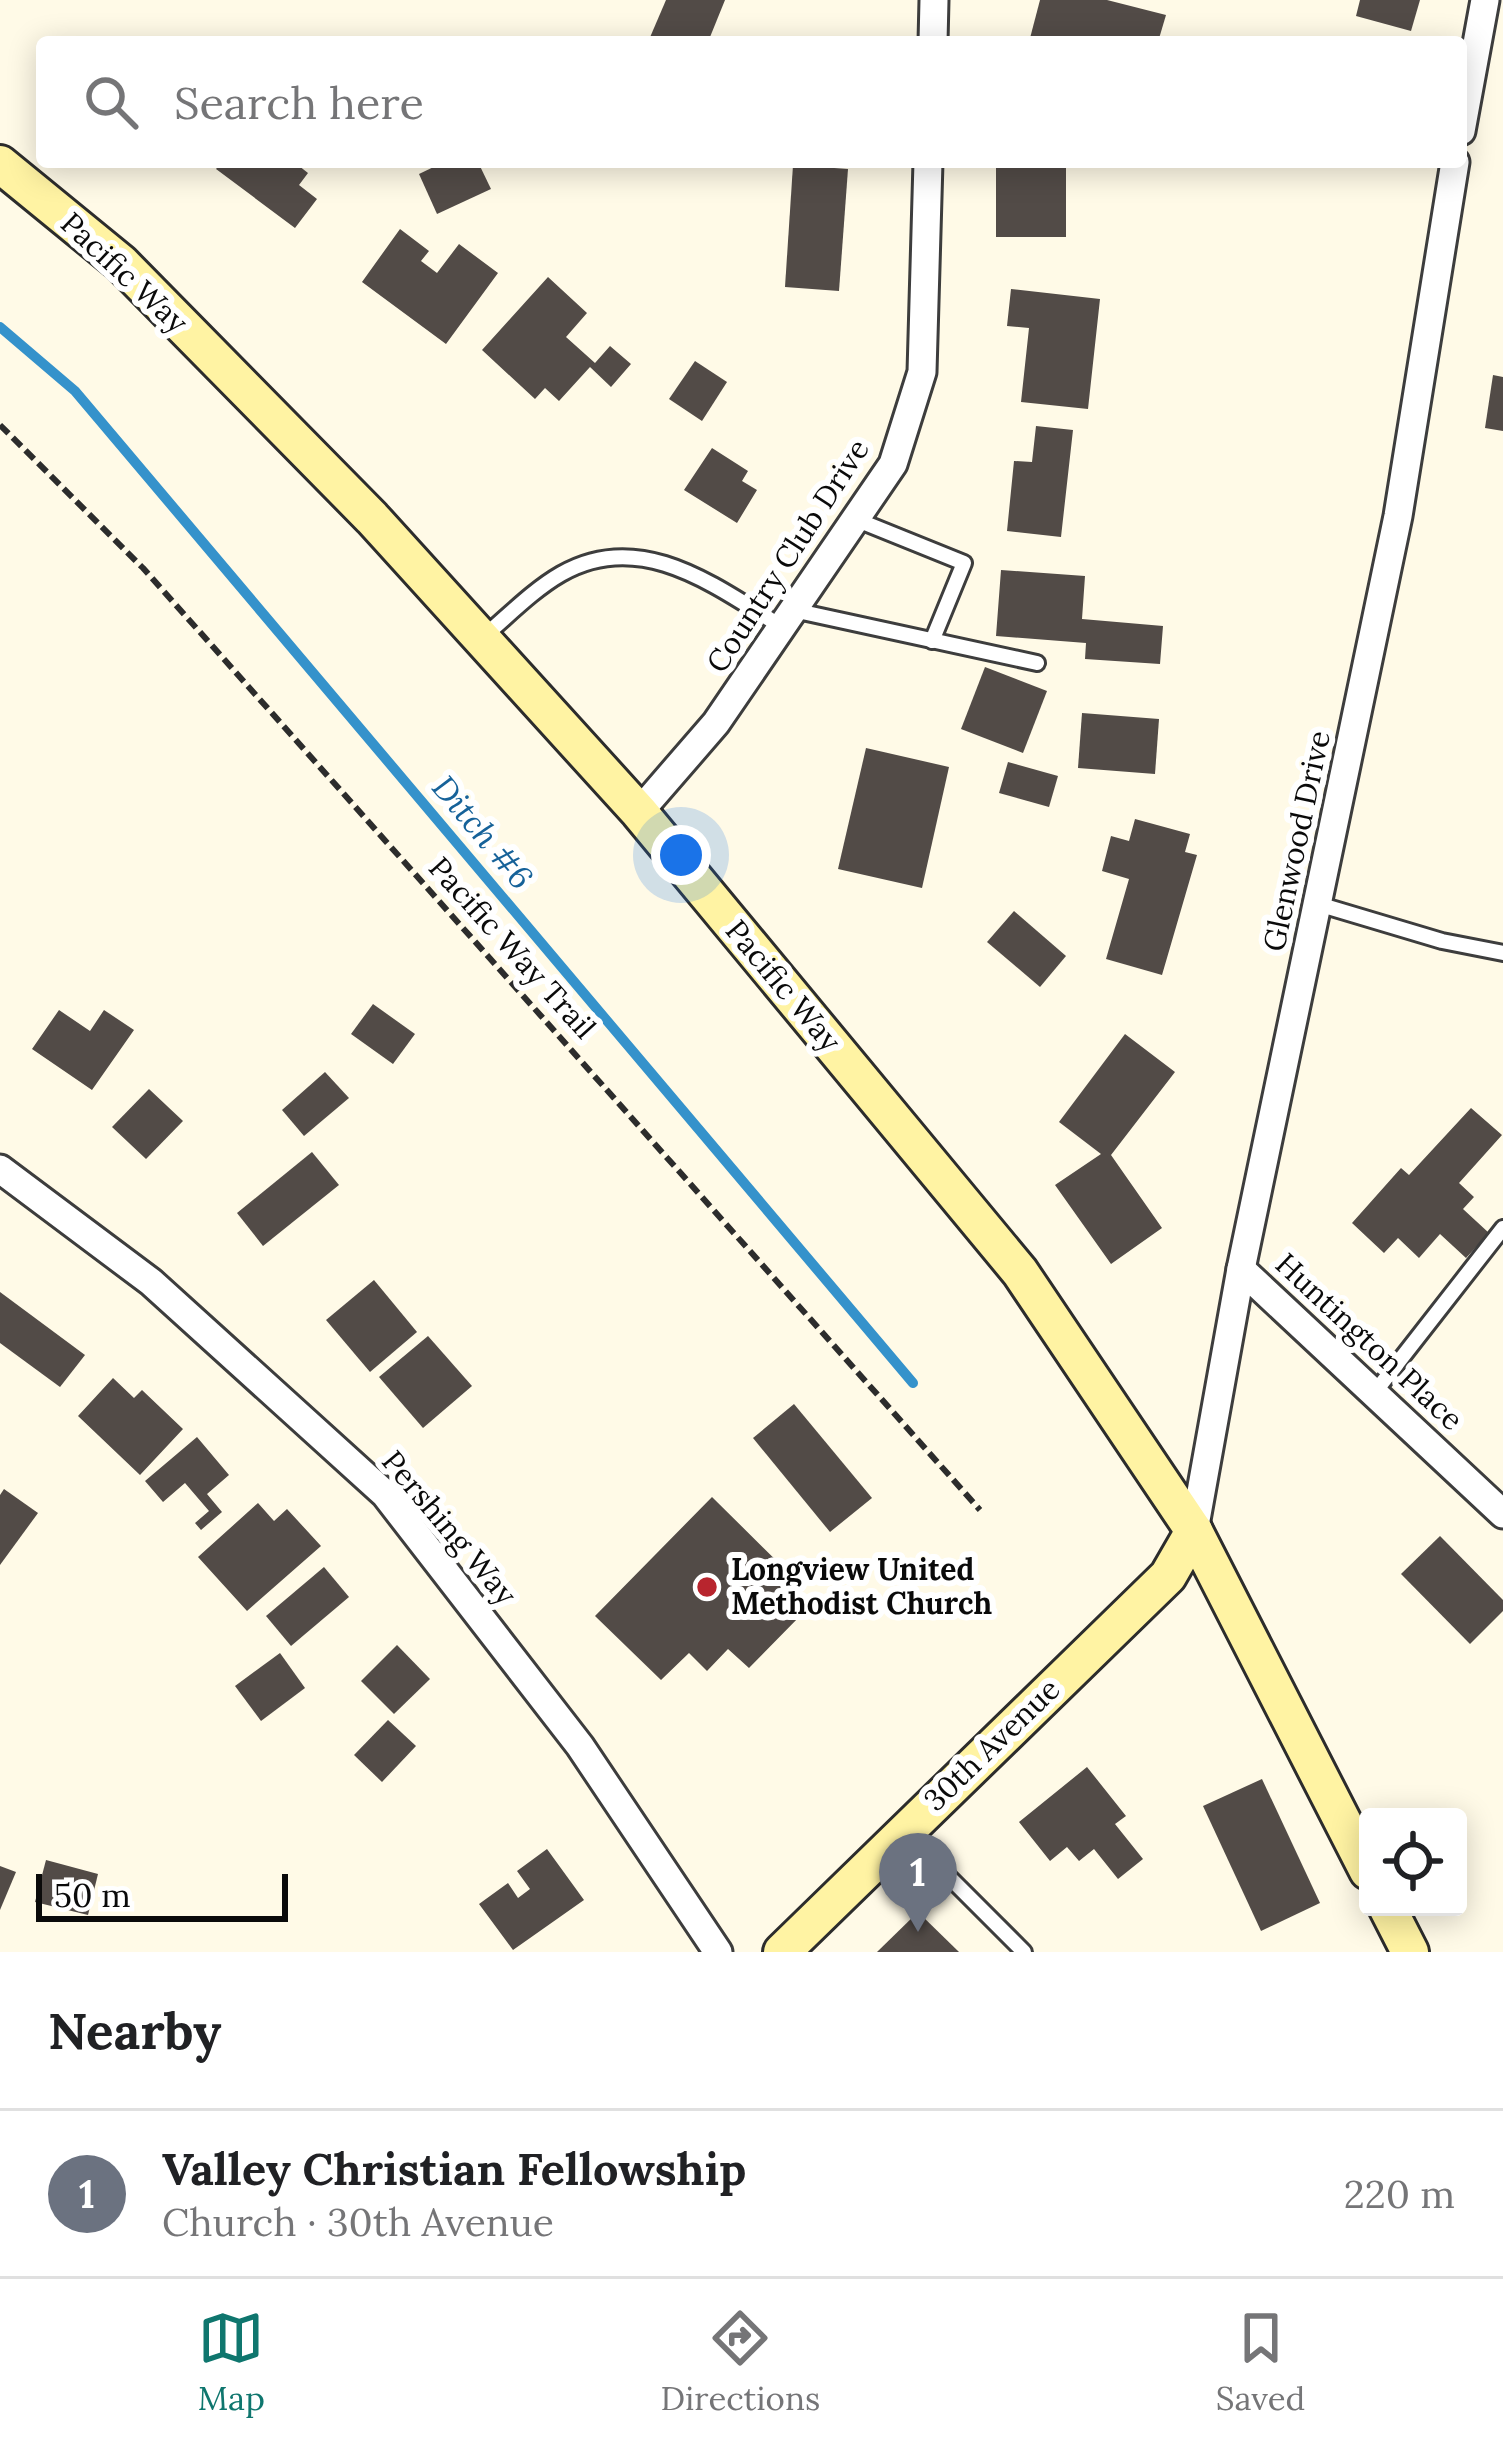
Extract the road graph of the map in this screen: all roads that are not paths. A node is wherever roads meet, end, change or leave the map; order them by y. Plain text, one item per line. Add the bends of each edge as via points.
1 (934, 0) edge
2 (1484, 0) edge
3 (933, 36) edge
4 (1467, 96) edge
5 (0, 164) edge
6 (928, 168) edge
7 (1455, 168) edge
8 (855, 519) junction
9 (788, 619) junction
10 (482, 638) junction
11 (932, 640) junction
12 (1036, 663) dead end
13 (639, 812) junction
14 (1318, 904) junction
15 (1503, 953) edge
16 (0, 1168) edge
17 (1503, 1228) edge
18 (1241, 1269) junction
19 (1375, 1393) junction
20 (1503, 1514) edge
21 (1194, 1531) junction
22 (903, 1832) junction
23 (1359, 1853) edge
24 (1392, 1916) edge
25 (718, 1952) edge
26 (782, 1952) edge
27 (1024, 1952) edge
28 (1410, 1952) edge

1 - 3 street
2 - 4 street
5 - 10 main road, Pacific Way via 121,263
6 - 8 street, Country Club Drive via 922,373 893,464
7 - 14 street, Glenwood Drive via 1398,516
8 - 9 street, Country Club Drive
8 - 11 lane via 964,563
9 - 10 lane via 638,555 596,558 559,575
9 - 11 lane
9 - 13 street, Country Club Drive via 716,723
10 - 13 main road, Pacific Way
11 - 12 lane
13 - 21 main road, Pacific Way via 1020,1272
14 - 15 lane
14 - 18 street, Glenwood Drive
16 - 25 street, Pershing Way via 151,1282 385,1494 580,1746
17 - 19 lane
18 - 19 street, Huntington Place
18 - 21 street, Glenwood Drive
19 - 20 street, Huntington Place
21 - 22 main road, 30th Avenue via 1168,1576
21 - 23 main road, Pacific Way
22 - 26 main road, 30th Avenue
22 - 27 lane
24 - 28 main road

